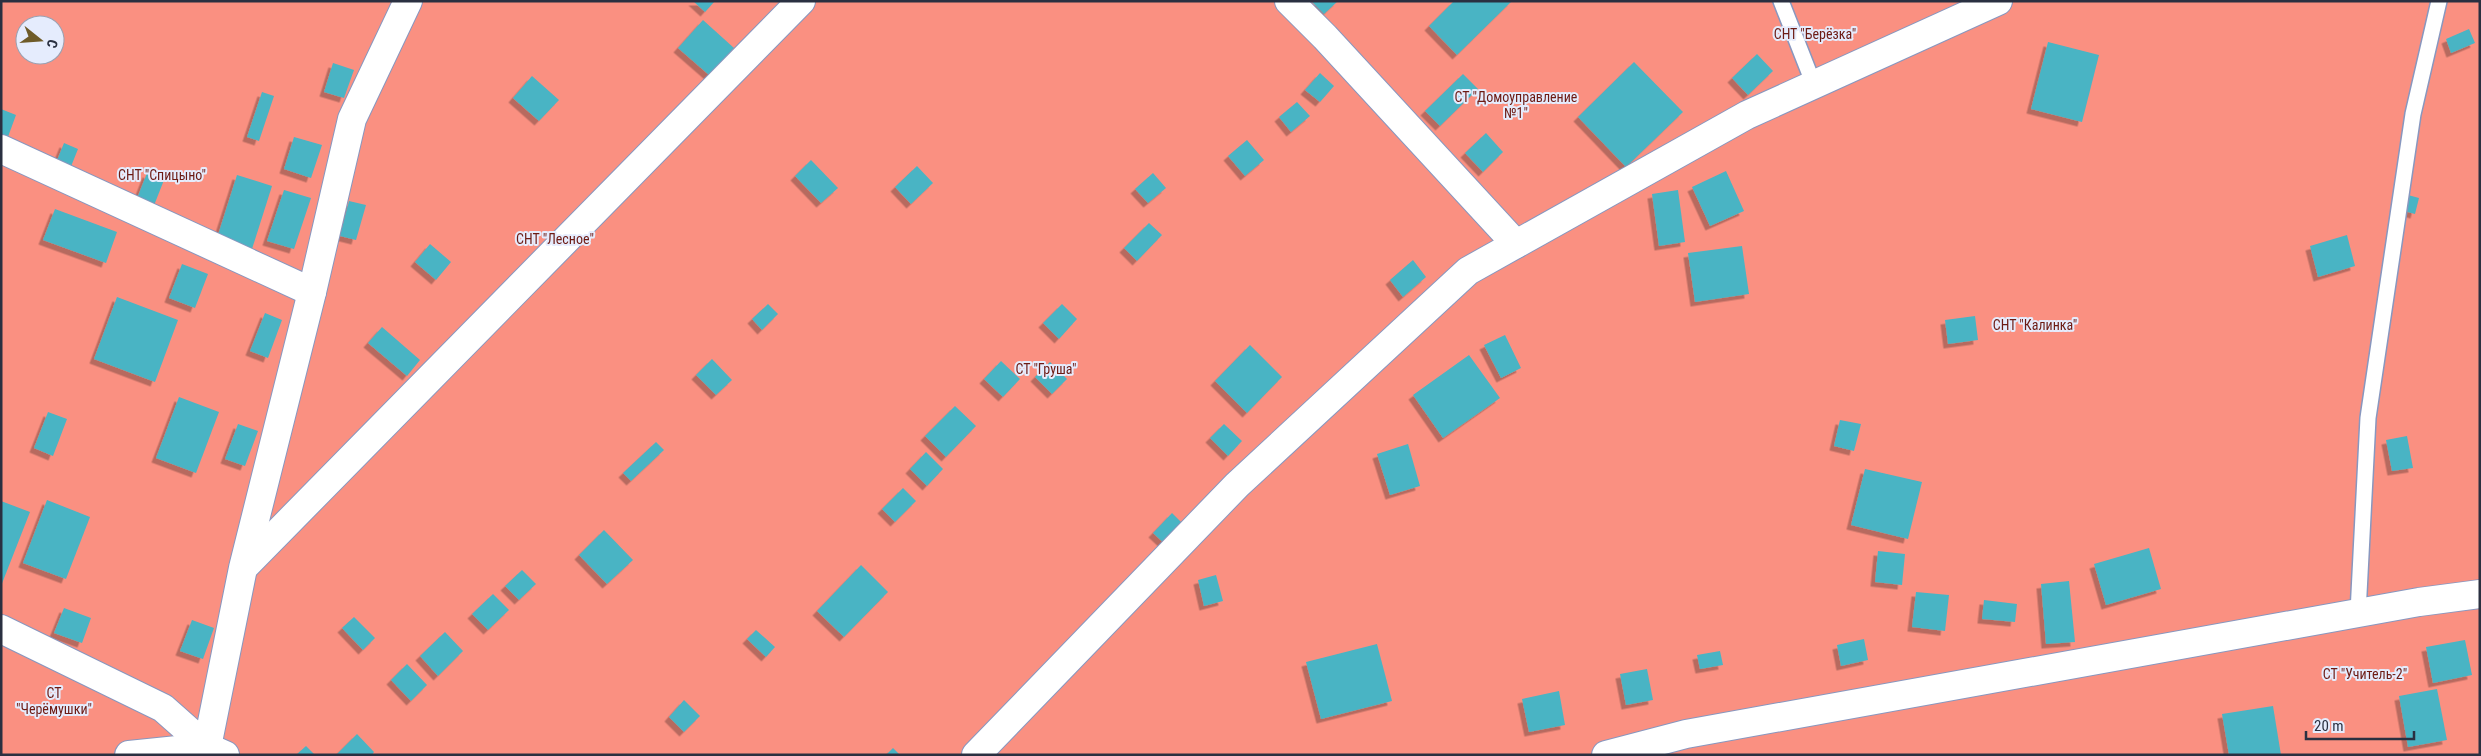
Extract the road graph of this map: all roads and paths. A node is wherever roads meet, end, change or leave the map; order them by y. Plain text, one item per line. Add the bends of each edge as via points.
1 (408, 1) edge
2 (801, 1) edge
3 (1289, 1) edge
4 (1781, 1) edge
5 (1998, 1) edge
6 (2439, 1) edge
7 (1814, 85) junction
8 (1, 148) edge
9 (1516, 244) junction
10 (312, 292) junction
11 (243, 568) junction
12 (2480, 594) edge
13 (2358, 613) junction
14 (1, 629) edge
15 (216, 751) edge
16 (129, 755) edge
17 (976, 755) edge
18 (1606, 755) edge

1 - 10 street via 352,119
2 - 11 street
3 - 9 street
4 - 7 lane
5 - 7 street
6 - 13 lane via 2413,114 2368,418
7 - 9 street via 1747,116
8 - 10 street
9 - 17 street via 1468,271 1238,485
10 - 11 street
11 - 15 street
12 - 13 street
13 - 18 street via 1686,734
14 - 15 street via 163,708
15 - 16 street

